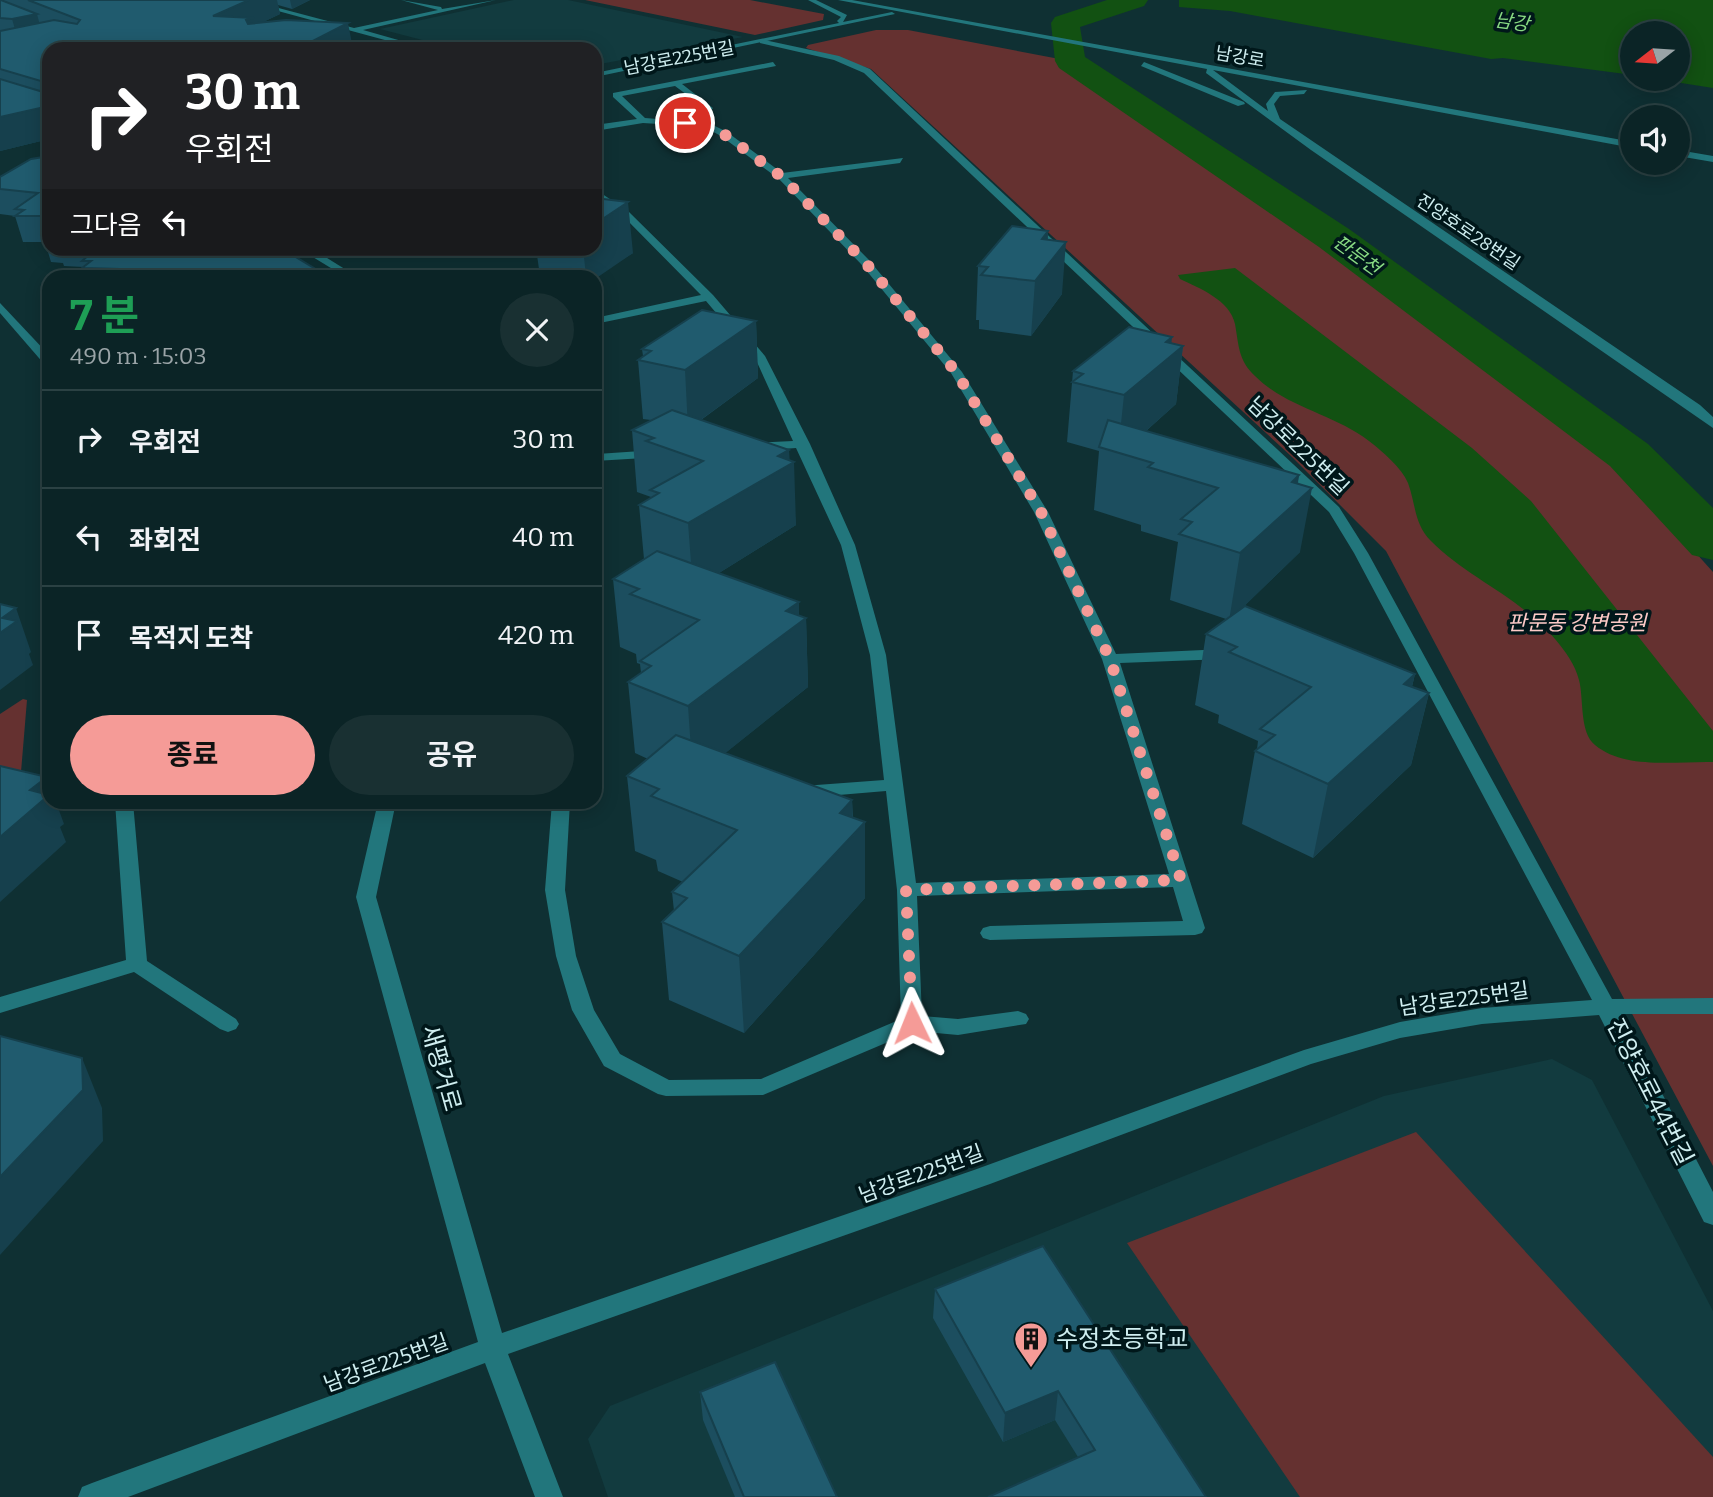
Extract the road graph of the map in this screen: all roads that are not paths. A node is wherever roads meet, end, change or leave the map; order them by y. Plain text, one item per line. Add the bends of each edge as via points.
1 (247, 0) edge
2 (404, 0) edge
3 (493, 0) edge
4 (811, 0) edge
5 (841, 0) edge
6 (446, 10) junction
7 (902, 12) junction
8 (820, 29) junction
9 (351, 30) junction
10 (327, 35) edge
11 (763, 41) junction
12 (398, 42) edge
13 (1073, 43) junction
14 (773, 64) dead end
15 (1204, 67) junction
16 (602, 74) edge
17 (676, 83) junction
18 (1361, 96) junction
19 (710, 110) dead end
20 (643, 120) junction
21 (1276, 120) junction
22 (602, 127) edge
23 (1620, 143) edge
24 (1690, 155) edge
25 (1713, 159) edge
26 (900, 160) dead end
27 (780, 176) junction
28 (602, 197) edge
29 (626, 214) junction
30 (605, 217) edge
31 (315, 256) edge
32 (340, 270) edge
33 (709, 298) junction
34 (0, 306) edge
35 (602, 320) edge
36 (42, 354) edge
37 (1713, 424) edge
38 (803, 444) junction
39 (734, 449) edge
40 (666, 453) edge
41 (602, 460) edge
42 (1244, 653) edge
43 (1110, 659) junction
44 (894, 785) junction
45 (787, 793) edge
46 (125, 809) edge
47 (385, 809) edge
48 (561, 809) edge
49 (1181, 880) junction
50 (906, 890) junction
51 (990, 933) dead end
52 (137, 964) junction
53 (0, 1006) edge
54 (1713, 1006) edge
55 (1606, 1007) junction
56 (1018, 1019) dead end
57 (912, 1023) junction
58 (228, 1024) dead end
59 (1713, 1215) edge
60 (493, 1348) junction
61 (92, 1497) edge
62 (549, 1497) edge

1 - 9 street
2 - 6 street
3 - 6 street
4 - 8 street via 845,16
5 - 7 street, 남강로
6 - 9 street
7 - 8 street, 남강로225번길
7 - 13 street, 남강로
8 - 11 street, 남강로225번길
9 - 10 street
9 - 12 street
11 - 16 street, 남강로225번길
11 - 55 street, 남강로225번길 via 836,58 867,71 1334,510 1362,553
13 - 15 street, 남강로
13 - 21 street via 1202,85
14 - 17 street
15 - 18 street, 남강로
15 - 21 street, 진양호로28번길
17 - 19 street
17 - 20 street via 616,95
18 - 21 street via 1278,94 1270,104
18 - 23 street, 남강로
20 - 22 street
20 - 27 street via 706,125
21 - 37 street, 진양호로28번길
24 - 25 street
26 - 27 street
27 - 43 street via 865,262 956,372 1041,512
28 - 29 street
29 - 30 street
29 - 33 street
31 - 32 street
33 - 35 street
33 - 38 street via 761,359
34 - 36 street
38 - 39 street
38 - 44 street via 848,545 862,594 878,655
40 - 41 street
42 - 43 street
43 - 49 street
44 - 45 street
44 - 50 street
46 - 52 street
47 - 60 street, 새평거로 via 366,897
48 - 57 street via 555,890 566,956 583,1010 612,1060 666,1088 763,1087
49 - 50 street
49 - 51 street via 1195,928
50 - 57 street
52 - 53 street
52 - 58 street
54 - 55 street
55 - 59 street, 진양호로44번길
55 - 60 street, 남강로225번길 via 1468,1018 1400,1030 1304,1058 982,1177
56 - 57 street via 958,1027
60 - 61 street, 남강로225번길
60 - 62 street

